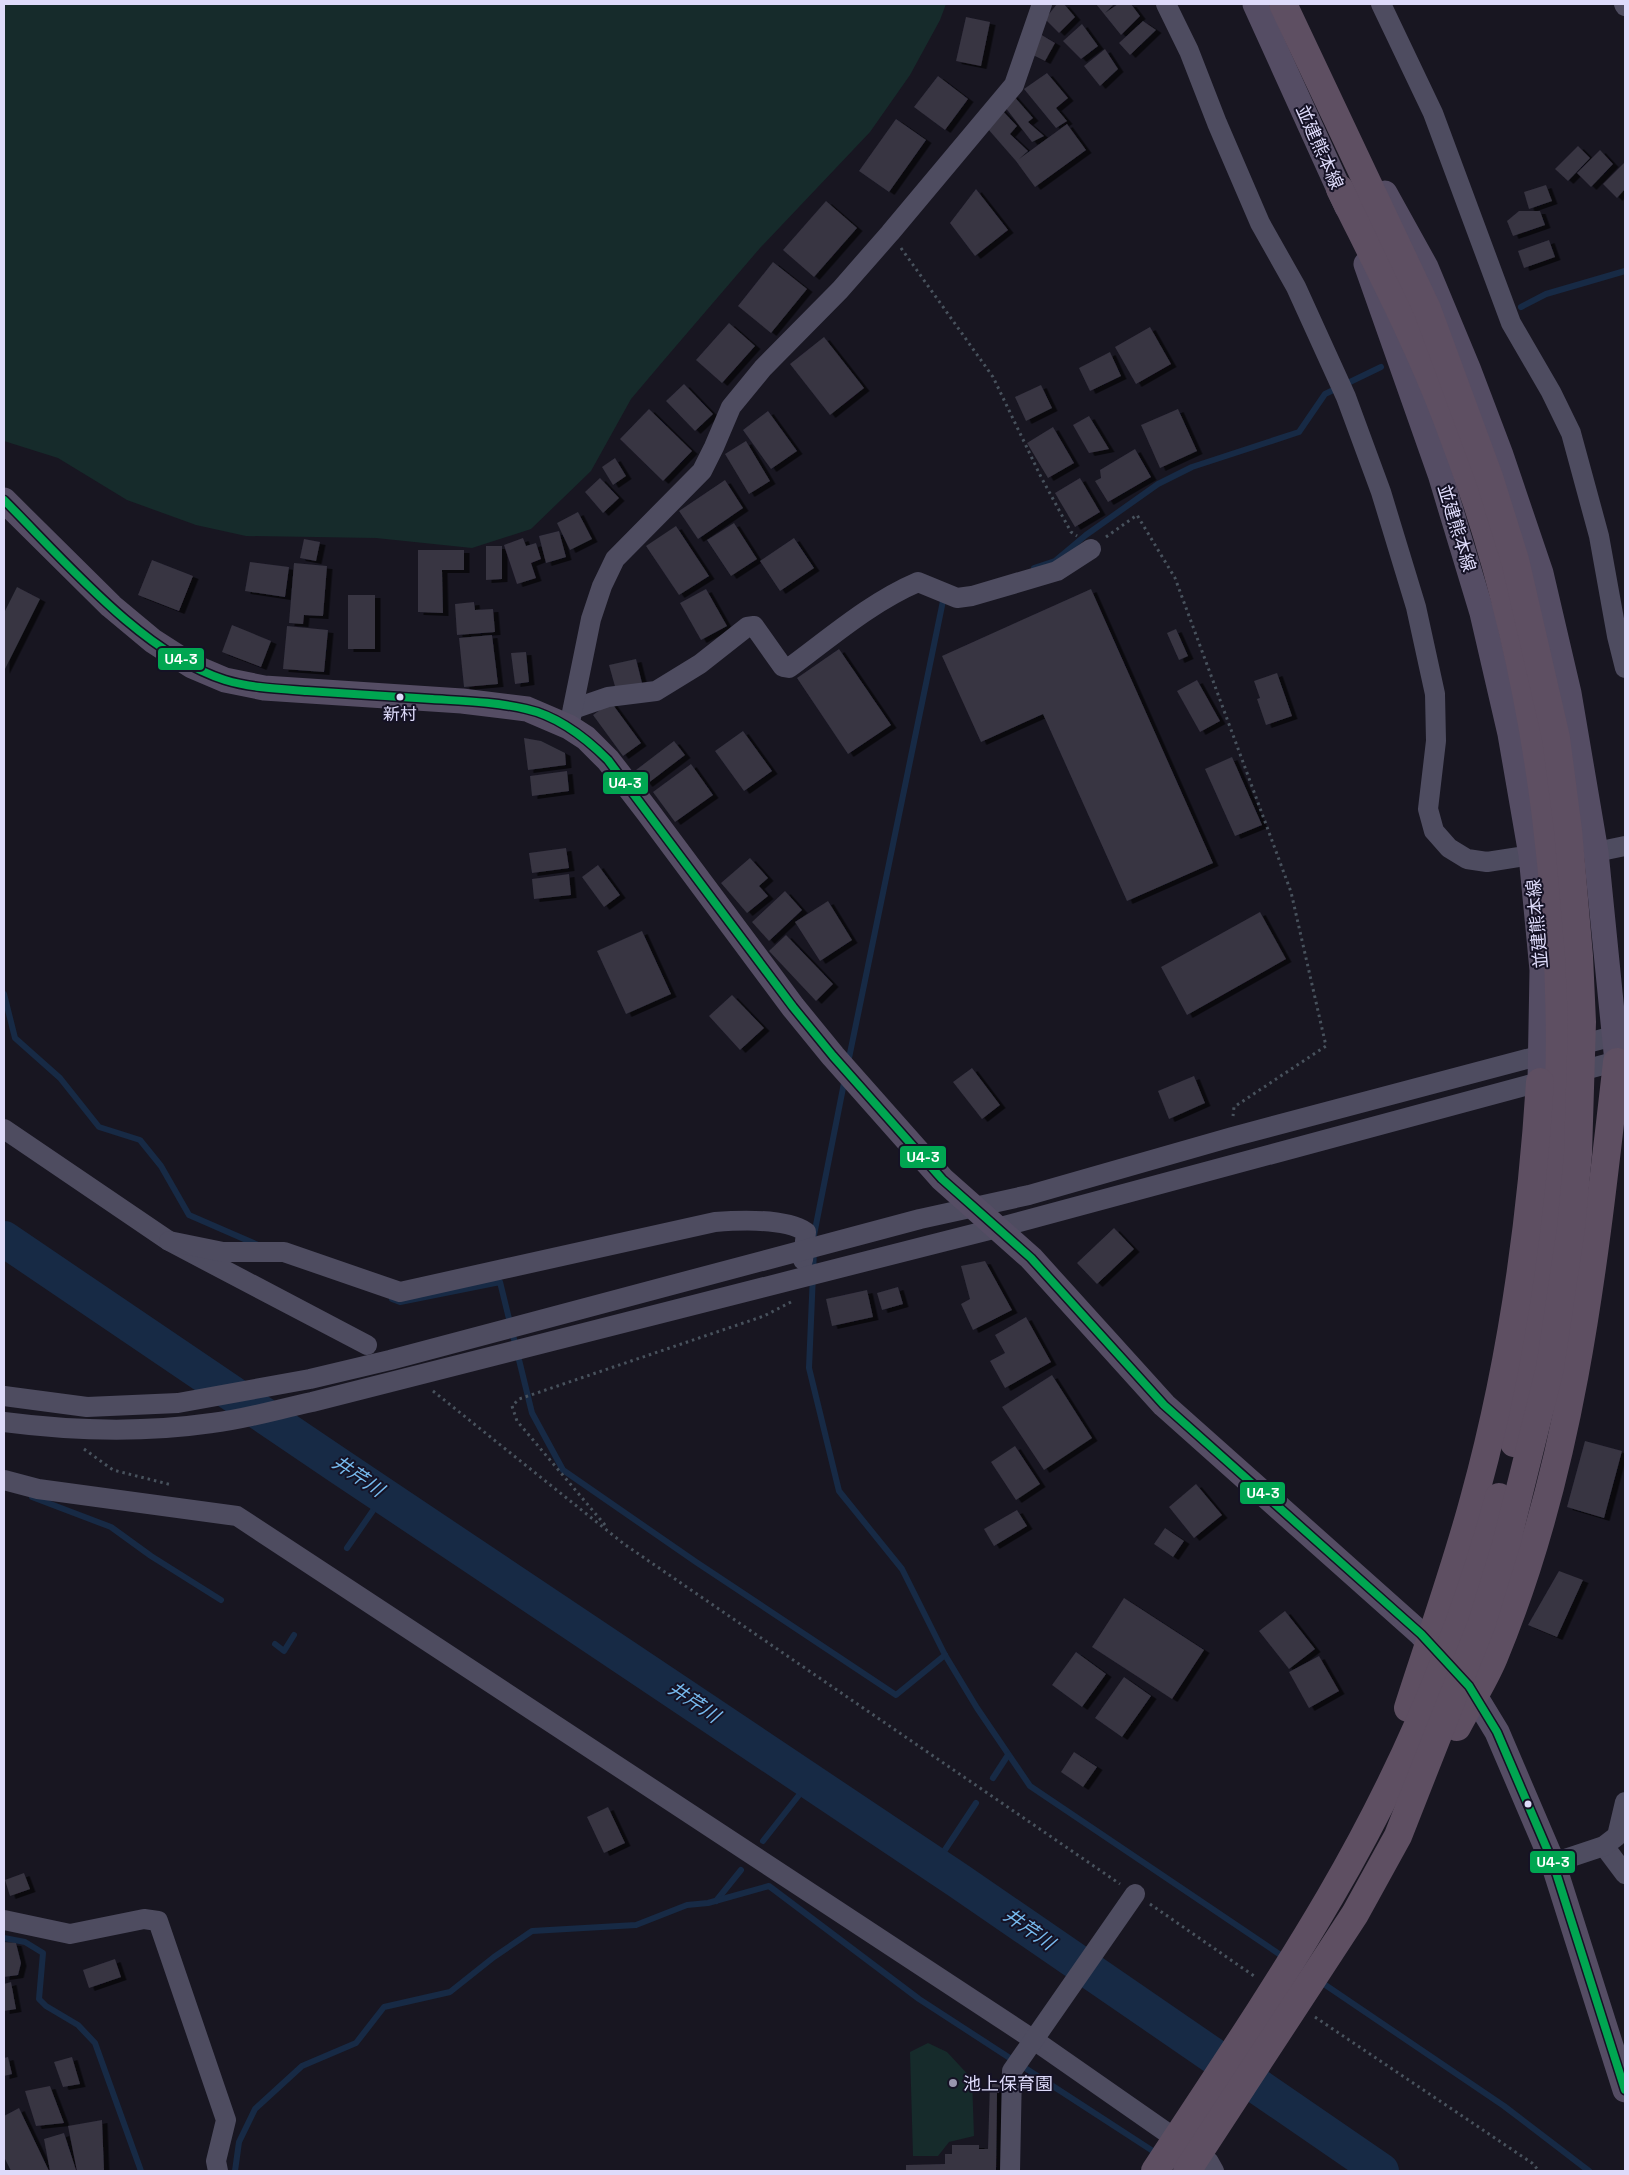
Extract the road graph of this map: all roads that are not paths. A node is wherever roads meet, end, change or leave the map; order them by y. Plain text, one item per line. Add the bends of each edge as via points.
1 (1042, 4) edge
2 (1166, 4) edge
3 (1255, 4) edge
4 (1283, 4) edge
5 (1381, 4) edge
6 (1340, 189) junction
7 (4, 500) edge
8 (1091, 549) road end
9 (1625, 668) edge
10 (571, 718) junction
11 (1545, 740) junction
12 (1625, 846) edge
13 (1596, 852) junction
14 (1532, 855) junction
15 (1620, 1047) edge
16 (1539, 1054) junction
17 (1540, 1082) junction
18 (4, 1129) edge
19 (972, 1206) junction
20 (997, 1228) junction
21 (169, 1241) junction
22 (804, 1249) junction
23 (802, 1277) junction
24 (367, 1346) dead end
25 (4, 1396) edge
26 (4, 1422) edge
27 (4, 1480) edge
28 (1625, 1802) edge
29 (1372, 1819) junction
30 (1398, 1836) junction
31 (1604, 1846) junction
32 (1553, 1863) junction
33 (1625, 1874) edge
34 (1135, 1894) road end
35 (4, 1920) edge
36 (1035, 2039) junction
37 (1625, 2090) edge
38 (217, 2166) edge
39 (1010, 2171) edge
40 (1155, 2171) edge
41 (1187, 2171) edge
42 (1214, 2171) edge

1 - 10 street via 1014,85 840,290 763,368 731,407 702,471 614,559 592,619
2 - 14 street via 1189,51 1260,223 1296,287 1346,397 1381,492 1416,607 1435,694 1436,741 1428,809 1434,831 1449,848 1467,859 1487,862
3 - 6 main road, 並建熊本線
4 - 11 highway via 1427,309 1489,477 1515,560
4 - 13 main road, 並建熊本線 via 1426,267 1501,455 1543,582 1569,693
5 - 9 street via 1433,113 1511,323 1571,433 1599,536
6 - 11 highway via 1403,318 1471,484 1515,646
6 - 14 main road, 並建熊本線 via 1440,474 1482,613 1510,734
7 - 10 main road via 111,606 153,642 192,666 225,680 264,688 462,701
8 - 10 street via 1056,571 972,596 957,598 918,582 856,619 789,668 783,667 754,626 747,627 700,664 656,691 608,697
10 - 19 main road via 608,760 833,1056 942,1179
11 - 29 highway via 1560,1022 1556,1156 1543,1288 1513,1446 1488,1537 1442,1670
11 - 30 highway via 1574,894 1582,1022 1578,1154 1562,1292 1550,1368 1507,1541 1482,1623
12 - 13 street
13 - 15 main road, 並建熊本線
14 - 16 main road, 並建熊本線 via 1542,970
15 - 16 street
15 - 17 street
15 - 30 highway via 1592,1284 1551,1483 1524,1574 1494,1658
16 - 17 main road, 並建熊本線
16 - 19 street via 1029,1194
17 - 20 street
17 - 29 highway via 1528,1233 1512,1331 1474,1500
18 - 21 street
19 - 20 main road
19 - 22 street
20 - 23 street
20 - 32 main road via 1031,1258 1164,1405 1421,1634 1469,1686 1497,1732
21 - 22 street via 223,1252 284,1252 400,1292 715,1222 744,1219 797,1226 806,1232
21 - 24 street
22 - 23 street
22 - 25 street via 310,1380 178,1403 87,1407
23 - 26 street via 312,1402 212,1423 104,1431
27 - 36 street via 54,1491 237,1516
28 - 31 street via 1617,1836
29 - 40 highway via 1330,1897 1253,2022
30 - 41 highway via 1355,1914
31 - 32 street
31 - 33 street
32 - 37 main road
34 - 36 street
35 - 38 street via 70,1934 144,1919 158,1922 226,2120
36 - 39 street via 1012,2070
36 - 42 street via 1209,2162

